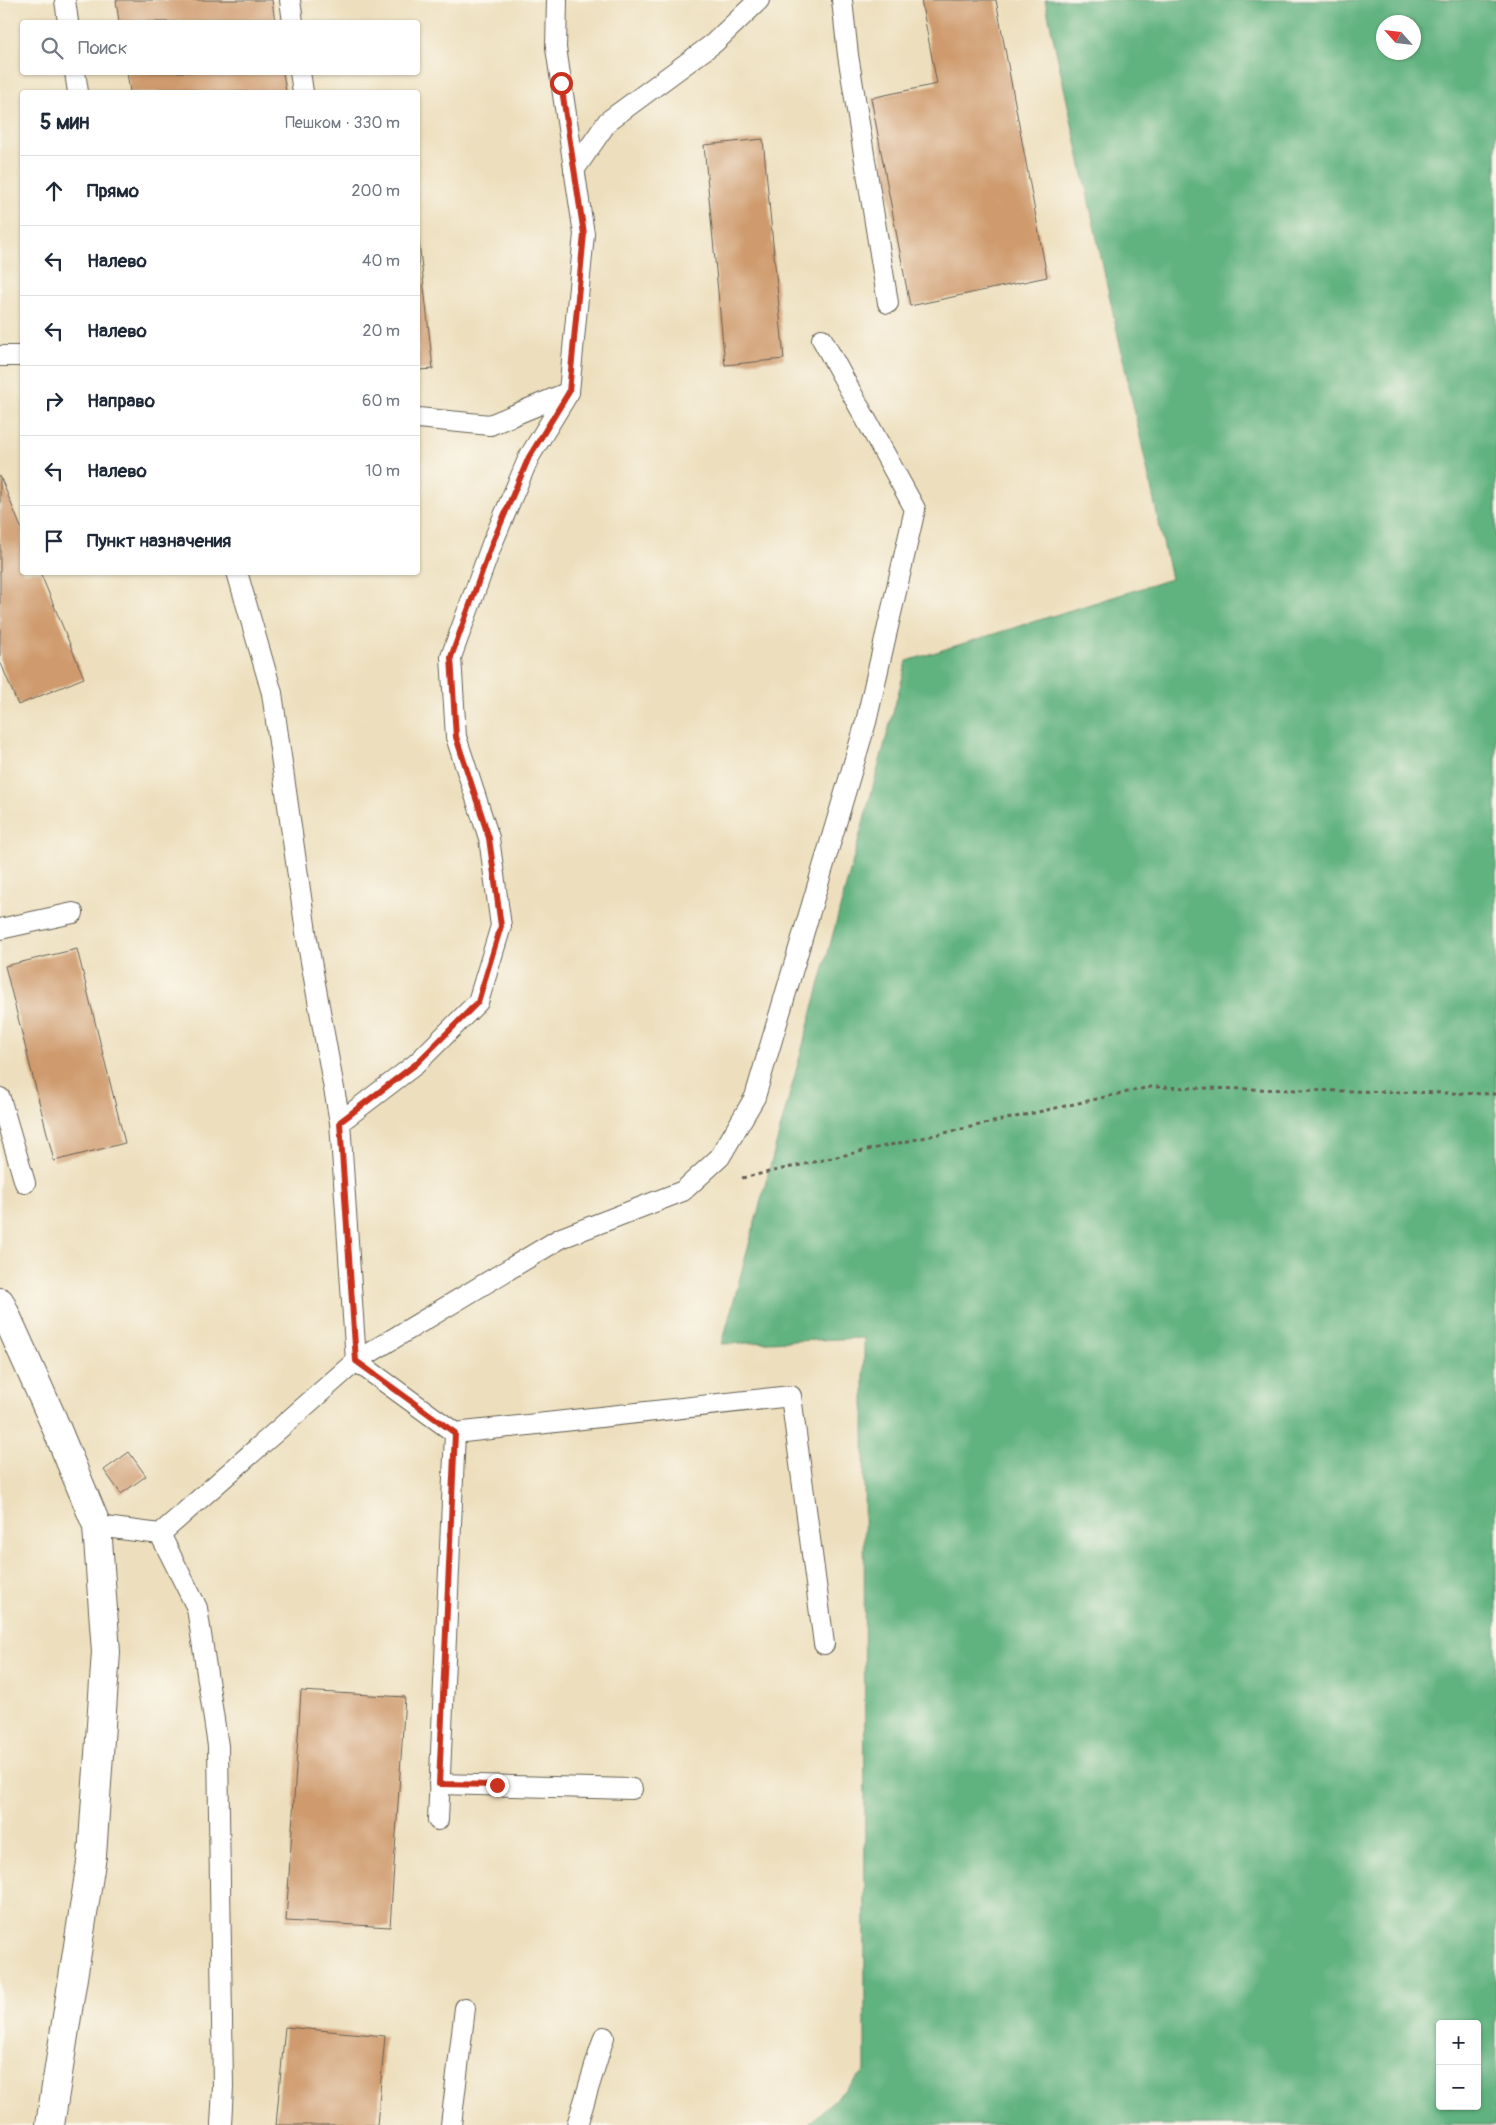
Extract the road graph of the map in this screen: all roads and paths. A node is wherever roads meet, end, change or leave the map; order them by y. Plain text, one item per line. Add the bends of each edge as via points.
1 (65, 0) edge
2 (290, 0) edge
3 (557, 0) edge
4 (759, 0) edge
5 (842, 0) edge
6 (68, 20) edge
7 (293, 20) edge
8 (75, 75) edge
9 (300, 75) edge
10 (78, 90) edge
11 (303, 90) edge
12 (574, 170) junction
13 (888, 303) dead end
14 (822, 339) dead end
15 (0, 356) edge
16 (20, 356) edge
17 (569, 392) junction
18 (420, 418) edge
19 (238, 575) edge
20 (73, 913) dead end
21 (0, 929) edge
22 (1496, 1094) edge
23 (0, 1098) edge
24 (340, 1122) junction
25 (741, 1178) dead end
26 (25, 1184) dead end
27 (0, 1302) edge
28 (356, 1361) junction
29 (455, 1433) junction
30 (97, 1526) junction
31 (160, 1534) junction
32 (824, 1644) dead end
33 (439, 1784) junction
34 (632, 1789) dead end
35 (438, 1820) dead end
36 (465, 2008) dead end
37 (604, 2036) dead end
38 (50, 2125) edge
39 (221, 2125) edge
40 (450, 2125) edge
41 (577, 2125) edge

1 - 6 lane
2 - 7 lane
3 - 12 lane via 556,48
4 - 12 lane via 714,43 608,121
5 - 13 lane
8 - 10 lane
9 - 11 lane
12 - 17 lane via 584,234
14 - 28 lane via 915,510 866,722 755,1097 720,1157 683,1191 561,1238
15 - 16 lane
17 - 18 lane via 490,425
17 - 24 lane via 529,457 492,544 451,657 456,737 489,838 501,926 478,1002 416,1064
19 - 24 lane via 272,693 307,939
20 - 21 lane
22 - 25 path via 1150,1087
23 - 26 lane
24 - 28 lane
27 - 30 street
28 - 29 lane
28 - 31 lane
29 - 32 lane via 791,1396
29 - 33 lane
30 - 31 lane
30 - 38 street via 106,1652 92,1856
31 - 39 lane via 198,1608 218,1746
33 - 34 lane
33 - 35 lane
36 - 40 lane
37 - 41 lane

